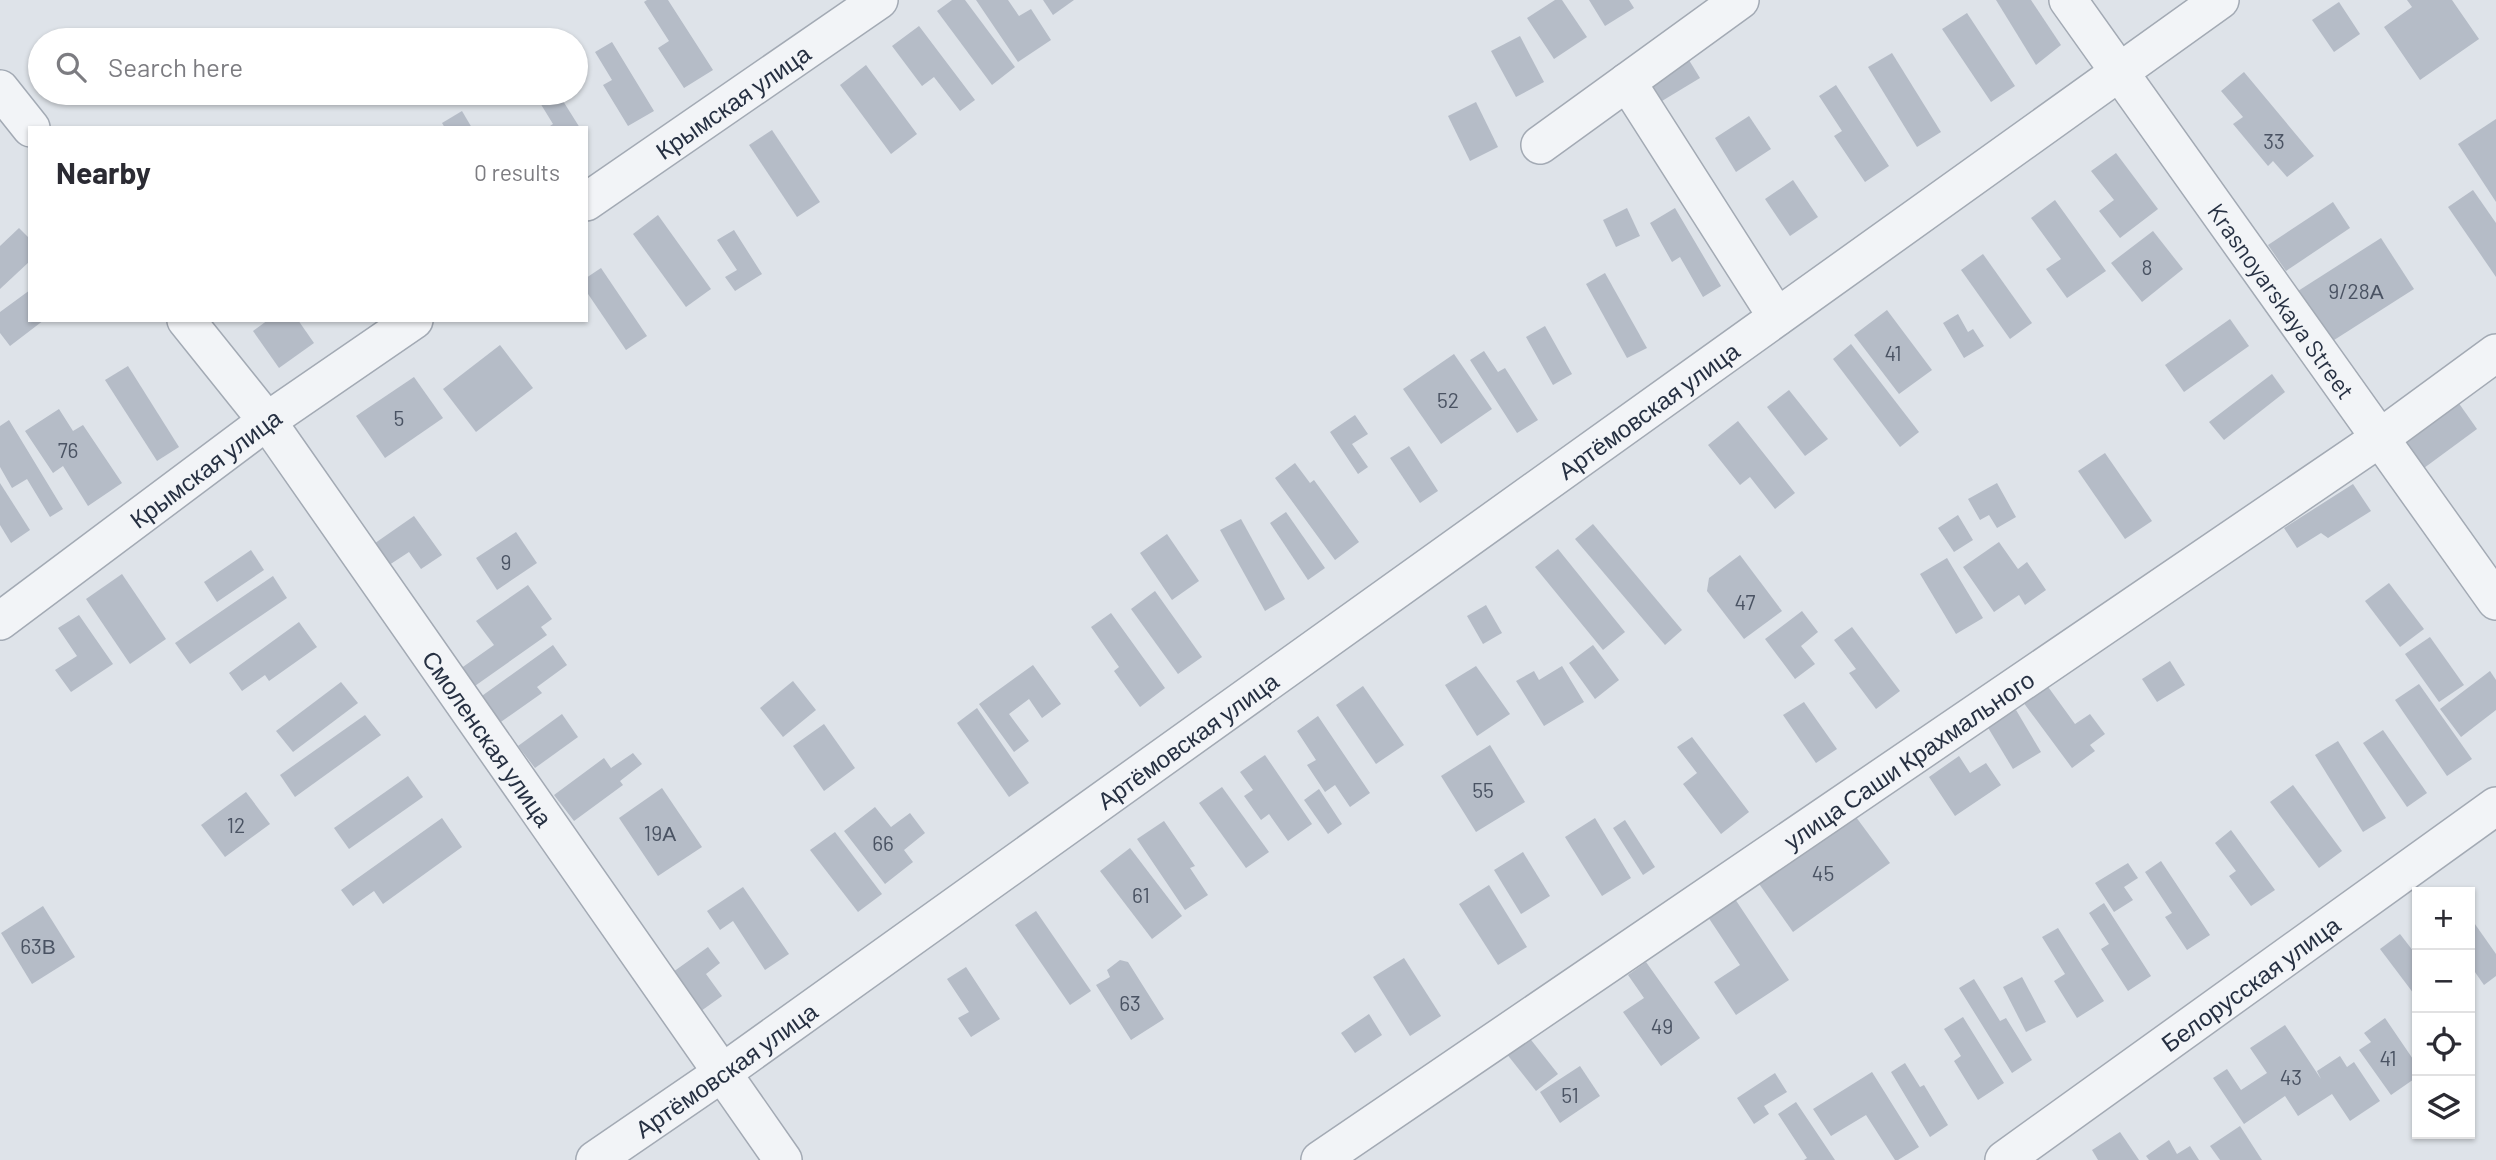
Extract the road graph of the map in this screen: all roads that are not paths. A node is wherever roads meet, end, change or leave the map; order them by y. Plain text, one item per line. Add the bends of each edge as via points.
1 (880, 0) edge
2 (1740, 0) edge
3 (2068, 0) edge
4 (2220, 0) edge
5 (2119, 71) junction
6 (1626, 82) junction
7 (0, 89) edge
8 (29, 126) edge
9 (1540, 145) dead end
10 (588, 201) edge
11 (1777, 317) junction
12 (188, 322) edge
13 (411, 322) edge
14 (2496, 354) edge
15 (267, 421) junction
16 (2380, 438) junction
17 (2496, 601) edge
18 (0, 621) edge
19 (2496, 806) edge
20 (722, 1073) junction
21 (595, 1160) edge
22 (783, 1160) edge
23 (1320, 1160) edge
24 (2004, 1160) edge

1 - 10 street, Крымская улица
2 - 6 street
3 - 5 street, Krasnoyarskaya Street
4 - 5 street, Артёмовская улица
5 - 11 street, Артёмовская улица
5 - 16 street, Krasnoyarskaya Street
6 - 9 street
6 - 11 street
7 - 8 street
11 - 20 street, Артёмовская улица
12 - 15 street, Смоленская улица
13 - 15 street, Крымская улица
14 - 16 street, улица Саши Крахмального
15 - 18 street, Крымская улица
15 - 20 street, Смоленская улица
16 - 17 street, Krasnoyarskaya Street
16 - 23 street, улица Саши Крахмального
19 - 24 street, Белорусская улица
20 - 21 street, Артёмовская улица
20 - 22 street, Смоленская улица

